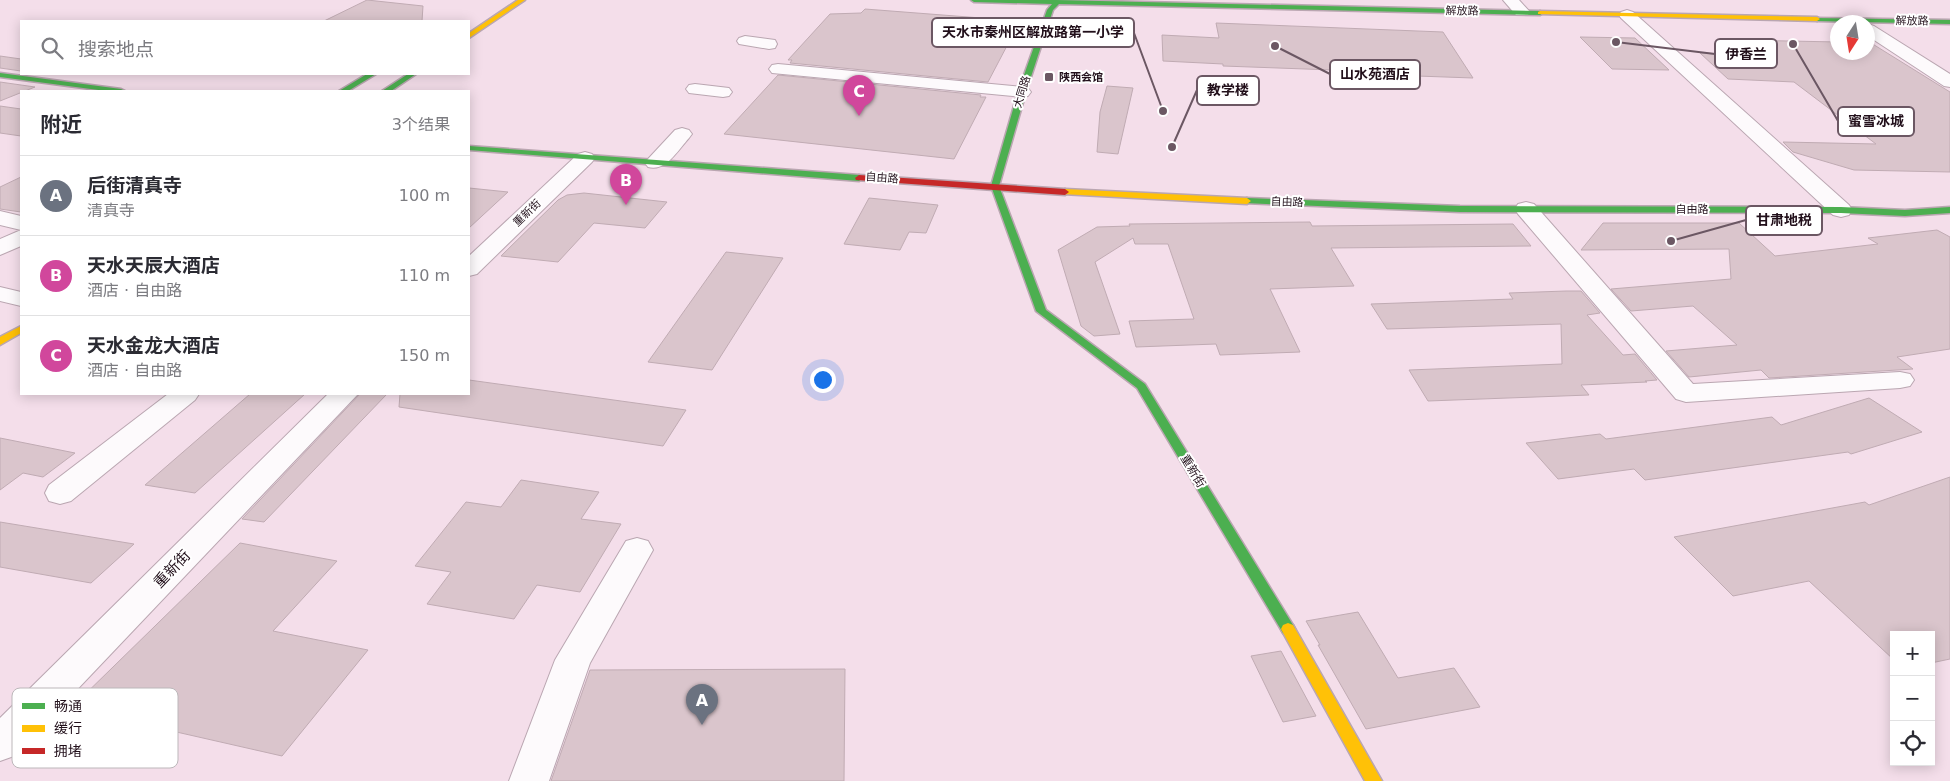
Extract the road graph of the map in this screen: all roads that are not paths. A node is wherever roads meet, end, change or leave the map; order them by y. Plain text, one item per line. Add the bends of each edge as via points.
1 (522, 0) edge
2 (974, 0) edge
3 (1511, 0) edge
4 (1057, 2) junction
5 (1212, 3) edge
6 (1522, 12) junction
7 (1627, 15) junction
8 (1830, 20) edge
9 (1875, 21) edge
10 (1950, 22) edge
11 (1875, 34) edge
12 (470, 35) edge
13 (745, 41) dead end
14 (769, 44) dead end
15 (778, 69) dead end
16 (0, 75) edge
17 (370, 75) edge
18 (410, 75) edge
19 (1950, 82) edge
20 (0, 86) edge
21 (695, 88) dead end
22 (30, 90) edge
23 (113, 90) edge
24 (345, 90) edge
25 (388, 90) edge
26 (723, 92) dead end
27 (1022, 92) junction
28 (682, 134) dead end
29 (470, 148) edge
30 (585, 158) junction
31 (655, 163) junction
32 (995, 186) junction
33 (1526, 209) junction
34 (1842, 210) junction
35 (1950, 210) edge
36 (0, 218) edge
37 (20, 223) edge
38 (20, 238) edge
39 (0, 248) edge
40 (470, 268) edge
41 (0, 294) edge
42 (20, 298) edge
43 (20, 330) edge
44 (0, 342) edge
45 (1900, 380) dead end
46 (184, 395) edge
47 (343, 395) edge
48 (60, 494) dead end
49 (637, 550) dead end
50 (55, 688) edge
51 (12, 732) edge
52 (0, 744) edge
53 (529, 781) edge
54 (1374, 781) edge

1 - 12 main road
2 - 4 main road, 解放路
3 - 6 street
4 - 5 main road, 解放路
4 - 27 main road, 大同路 via 1050,10
5 - 6 main road, 解放路
6 - 7 main road, 解放路
7 - 8 main road, 解放路
7 - 34 street
9 - 10 main road, 解放路
11 - 19 street
13 - 14 street
15 - 27 street
16 - 23 main road
17 - 24 main road
18 - 25 main road
20 - 22 main road
21 - 26 street
27 - 32 main road, 大同路
28 - 31 street
29 - 30 main road, 自由路
30 - 31 main road, 自由路
30 - 40 street, 重新街
31 - 32 main road, 自由路
32 - 33 main road, 自由路 via 1117,196
32 - 54 main road, 重新街 via 1040,311 1140,386 1271,598
33 - 34 main road, 自由路
33 - 45 street via 1686,393
34 - 35 main road, 自由路 via 1905,213
36 - 37 street
38 - 39 street
41 - 42 street
43 - 44 main road
46 - 48 street
47 - 50 street, 重新街
49 - 53 street via 573,660
51 - 52 street, 重新街

